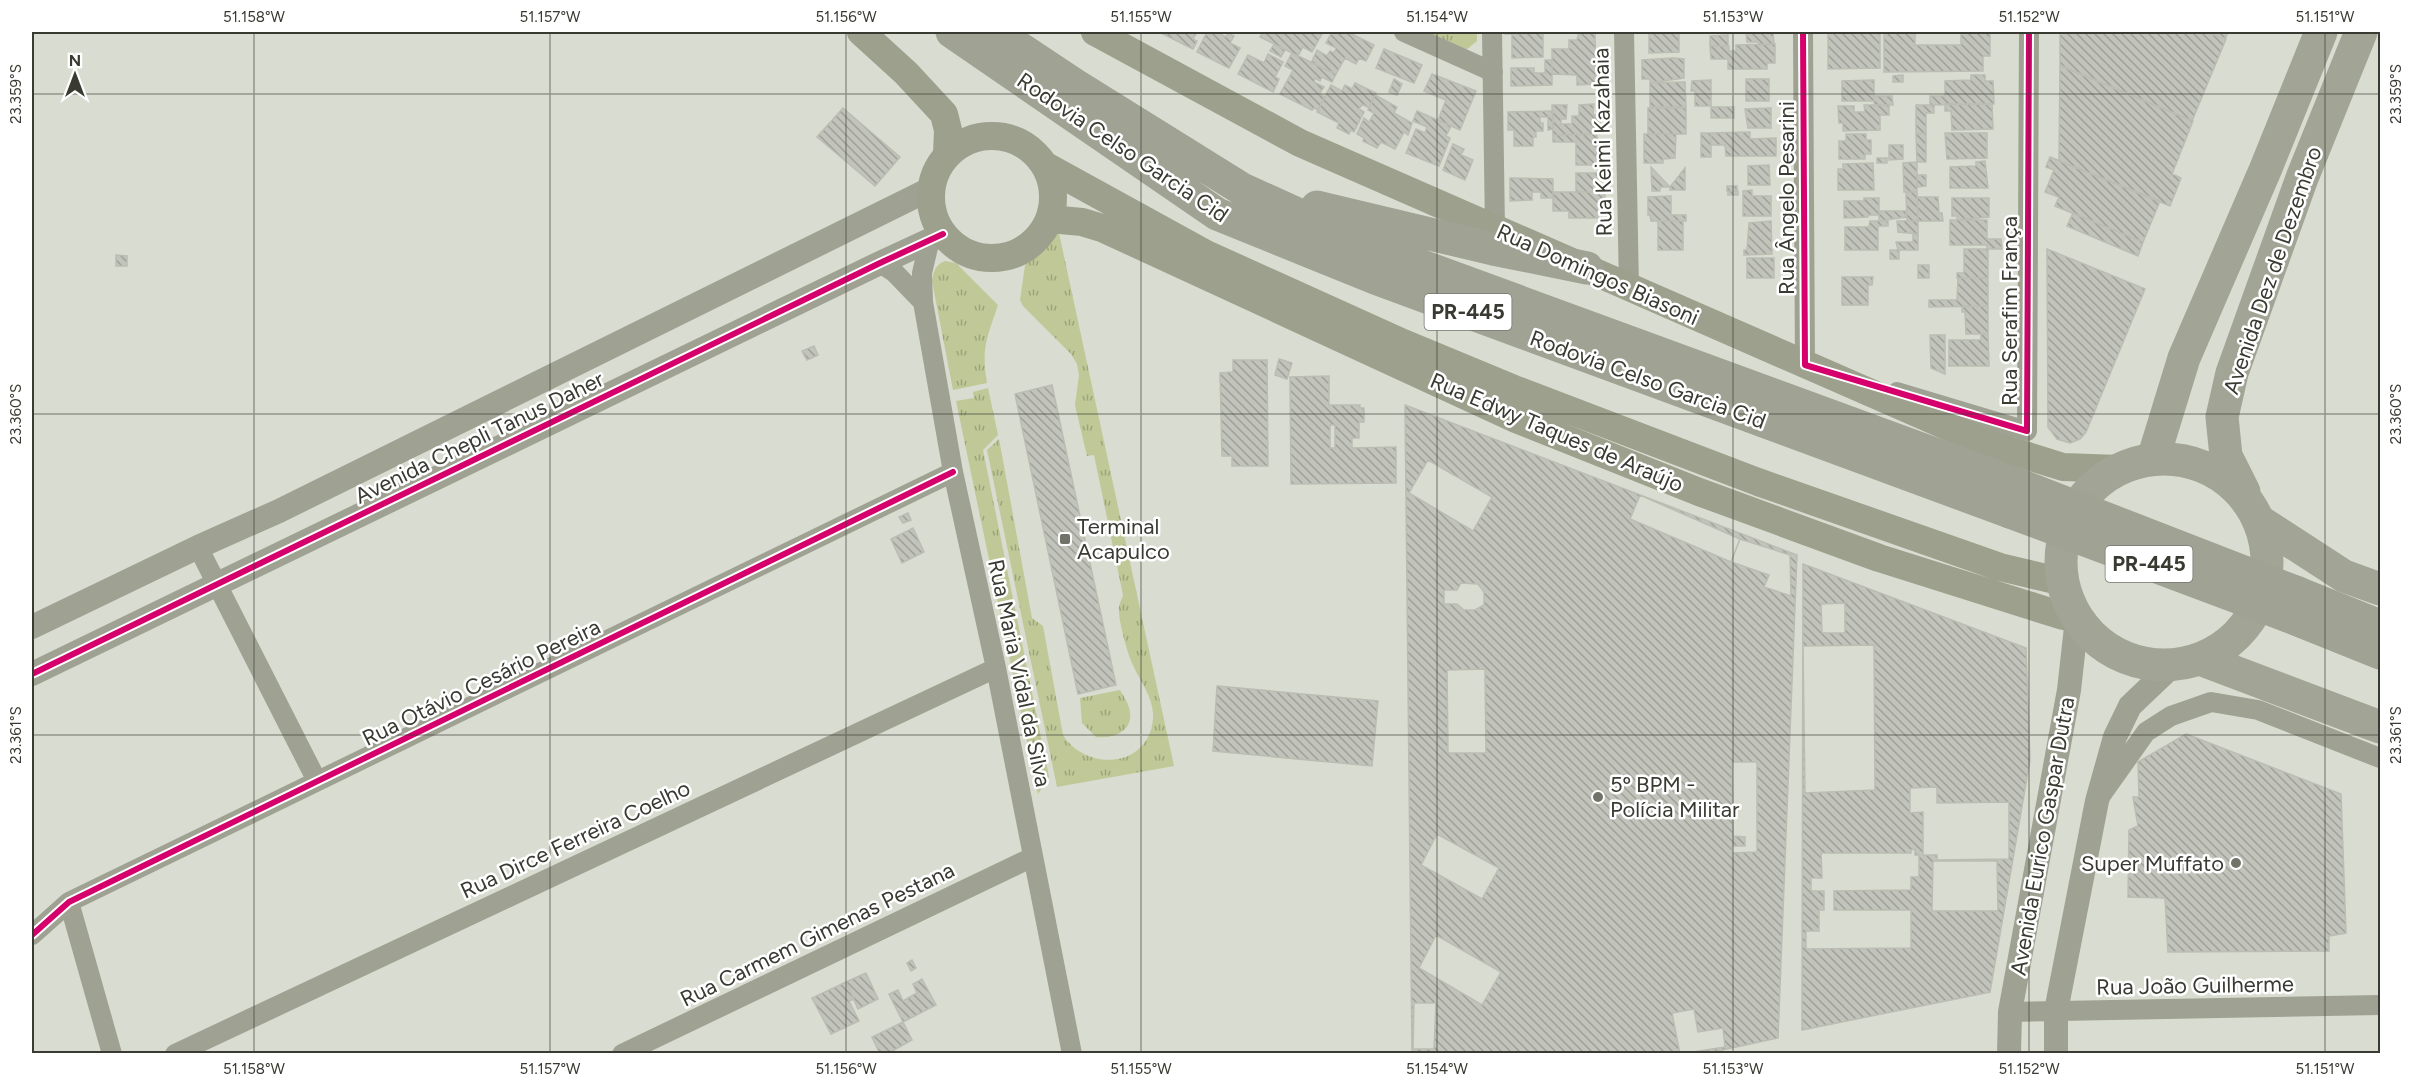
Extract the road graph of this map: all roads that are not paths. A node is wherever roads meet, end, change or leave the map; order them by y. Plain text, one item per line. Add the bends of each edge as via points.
1 (861, 32) edge
2 (952, 32) edge
3 (995, 32) edge
4 (1095, 32) edge
5 (1404, 32) edge
6 (1492, 32) edge
7 (1624, 32) edge
8 (1803, 32) edge
9 (2029, 32) edge
10 (2321, 32) edge
11 (2361, 32) edge
12 (1493, 72) junction
13 (947, 154) junction
14 (1046, 166) junction
15 (930, 189) junction
16 (1242, 189) junction
17 (1050, 219) junction
18 (1495, 229) junction
19 (937, 237) junction
20 (880, 263) junction
21 (1587, 268) junction
22 (1629, 288) junction
23 (923, 302) junction
24 (1806, 365) junction
25 (2153, 459) junction
26 (2119, 469) junction
27 (953, 472) junction
28 (2016, 499) junction
29 (2256, 515) junction
30 (198, 547) junction
31 (2062, 582) junction
32 (217, 584) junction
33 (2380, 589) edge
34 (2293, 605) junction
35 (2077, 618) junction
36 (2380, 626) edge
37 (32, 627) edge
38 (2380, 653) edge
39 (2186, 662) junction
40 (996, 668) junction
41 (32, 674) edge
42 (2380, 727) edge
43 (2380, 758) edge
44 (317, 781) junction
45 (2097, 801) junction
46 (1034, 857) junction
47 (69, 902) junction
48 (32, 935) edge
49 (2380, 1005) edge
50 (2056, 1011) junction
51 (2010, 1012) junction
52 (112, 1053) edge
53 (175, 1053) edge
54 (622, 1053) edge
55 (1072, 1053) edge
56 (2009, 1053) edge
57 (2056, 1053) edge

1 - 13 main road via 944,114
2 - 28 highway, Rodovia Celso Garcia Cid / PR-445 via 1217,214 1375,278
3 - 16 highway, Rodovia Celso Garcia Cid / PR-445
4 - 18 main road, Rua Domingos Biasoni via 1300,142
5 - 12 street
6 - 12 street
7 - 22 street, Rua Keimi Kazahaia
8 - 24 street, Rua Ângelo Pesarini
9 - 24 street, Rua Serafim França via 2027,431
10 - 25 highway, Avenida Dez de Dezembro via 2184,358
11 - 29 highway, Avenida Dez de Dezembro via 2298,189 2232,373 2222,417 2226,456
12 - 18 street
13 - 14 main road via 963,142 982,136 1002,136 1034,152
13 - 15 main road
14 - 17 main road via 1053,183
14 - 31 main road, Rua Edwy Taques de Araújo via 1206,254 1491,380 1824,505 2000,567
15 - 19 main road
15 - 30 street, Avenida Chepli Tanus Daher via 279,511
16 - 21 highway
16 - 28 highway, Rodovia Celso Garcia Cid / PR-445 via 1370,247
17 - 19 main road via 1041,236 1007,257 968,254
17 - 35 main road, Rua Edwy Taques de Araújo via 1102,228 1516,419 1699,492 1879,558
18 - 21 main road, Rua Domingos Biasoni
19 - 20 street, Avenida Chepli Tanus Daher
19 - 23 street, Rua Maria Vidal da Silva via 922,273
20 - 23 street
20 - 32 street, Avenida Chepli Tanus Daher
21 - 22 main road, Rua Domingos Biasoni
22 - 24 main road, Rua Domingos Biasoni
23 - 27 street, Rua Maria Vidal da Silva
24 - 26 main road, Rua Domingos Biasoni via 1983,442 2063,467
25 - 26 highway
25 - 29 highway via 2183,460 2211,470 2235,487
26 - 31 highway via 2097,482 2068,522 2061,547
27 - 40 street, Rua Maria Vidal da Silva
27 - 44 street, Rua Otávio Cesário Pereira
28 - 34 highway, Rodovia Celso Garcia Cid / PR-445, bridge
29 - 33 highway via 2344,576
29 - 39 highway via 2268,555 2264,590 2249,621 2225,646
30 - 32 street
30 - 37 street, Avenida Chepli Tanus Daher
31 - 35 highway
32 - 41 street, Avenida Chepli Tanus Daher
32 - 44 street
34 - 36 highway, Rodovia Celso Garcia Cid / PR-445
34 - 38 highway, Rodovia Celso Garcia Cid / PR-445
35 - 39 highway via 2095,639 2118,655 2145,663
35 - 51 street, Avenida Eurico Gaspar Dutra via 2069,690
39 - 42 highway
39 - 45 street, Avenida Eurico Gaspar Dutra via 2130,706 2115,737
40 - 46 street, Rua Maria Vidal da Silva
40 - 53 street, Rua Dirce Ferreira Coelho
43 - 45 street via 2258,710 2211,702 2171,716 2146,732
44 - 47 street, Rua Otávio Cesário Pereira
45 - 50 street, Avenida Eurico Gaspar Dutra
46 - 54 street, Rua Carmem Gimenas Pestana
46 - 55 street, Rua Maria Vidal da Silva
47 - 48 street, Rua Otávio Cesário Pereira
47 - 52 street
49 - 50 street, Rua João Guilherme
50 - 51 street, Rua João Guilherme
50 - 57 street, Avenida Eurico Gaspar Dutra
51 - 56 street, Avenida Eurico Gaspar Dutra

